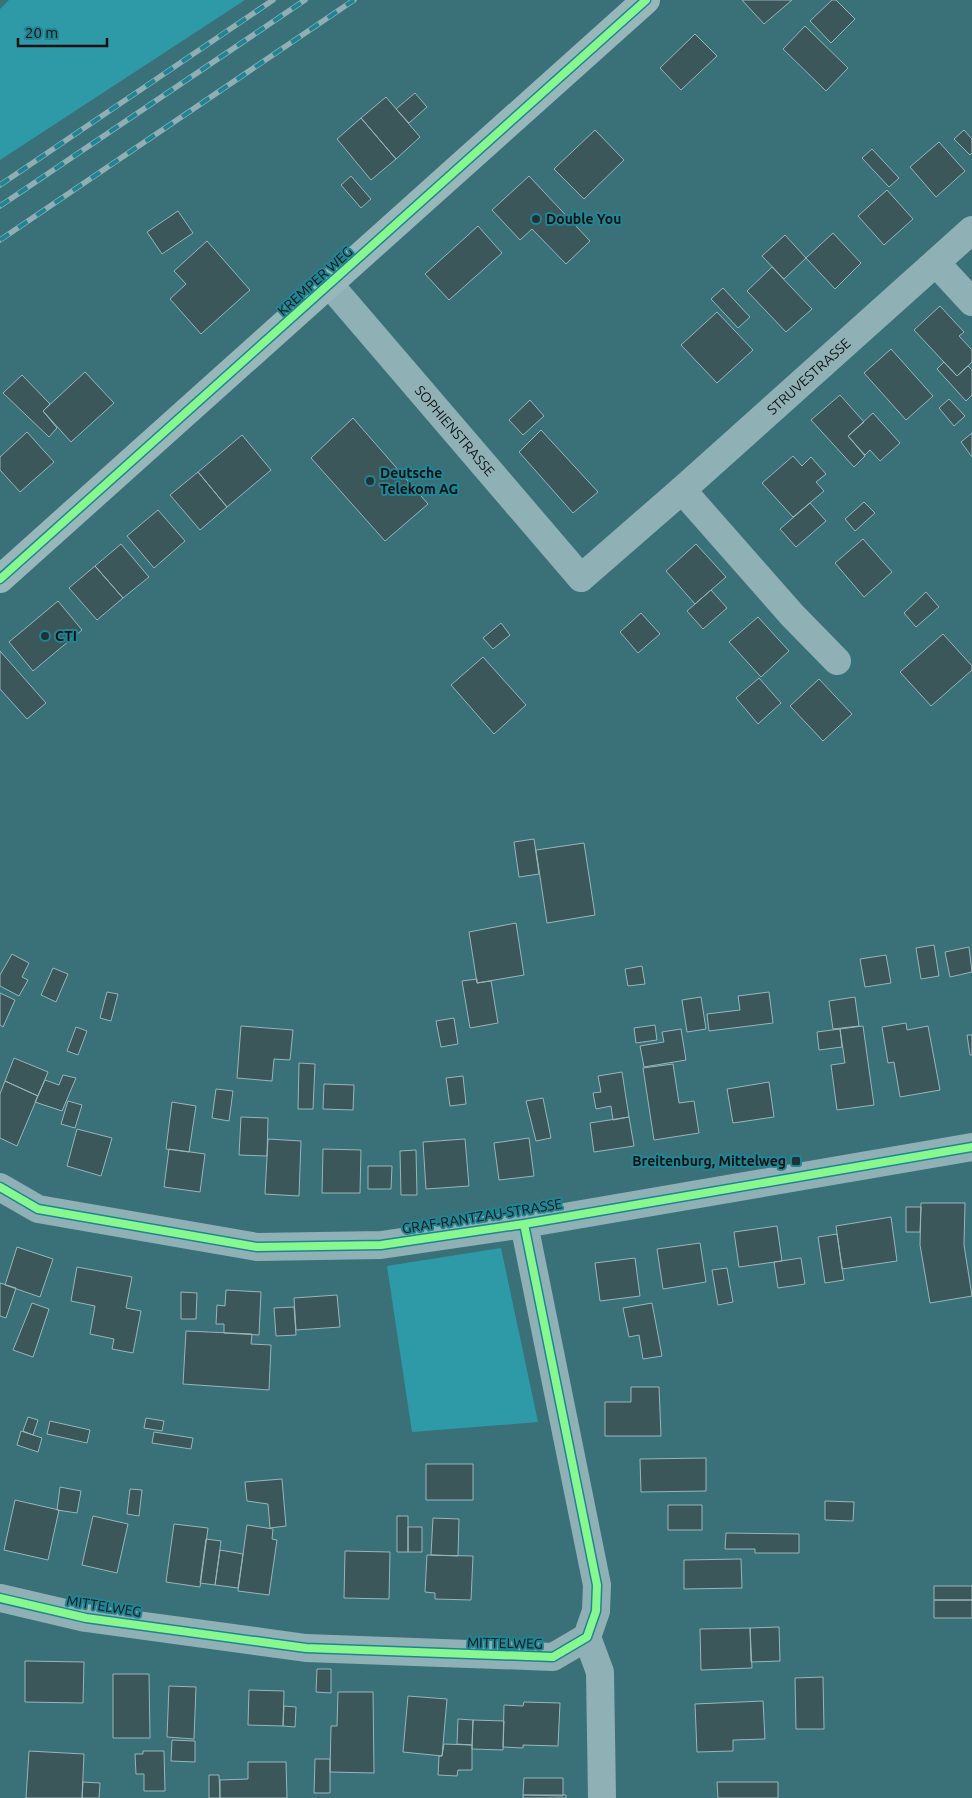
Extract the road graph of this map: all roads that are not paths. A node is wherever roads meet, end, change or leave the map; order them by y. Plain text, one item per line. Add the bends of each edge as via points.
1 (646, 0) edge
2 (972, 230) edge
3 (936, 262) junction
4 (330, 285) junction
5 (972, 302) edge
6 (682, 490) junction
7 (581, 578) joint
8 (0, 579) edge
9 (837, 662) dead end
10 (972, 1147) edge
11 (0, 1187) edge
12 (524, 1224) junction
13 (0, 1598) edge
14 (587, 1637) junction
15 (602, 1798) edge

1 - 4 street, KREMPER WEG
2 - 3 street, STRUVESTRASSE
3 - 5 street
3 - 6 street, STRUVESTRASSE
4 - 7 street, SOPHIENSTRASSE
4 - 8 street, KREMPER WEG
6 - 7 street, STRUVESTRASSE
6 - 9 street
10 - 12 street, GRAF-RANTZAU-STRASSE
11 - 12 street, GRAF-RANTZAU-STRASSE via 38,1209 257,1247 381,1244
12 - 14 street via 597,1585 596,1611
13 - 14 street, MITTELWEG via 86,1618 306,1648 553,1657
14 - 15 street via 600,1672

